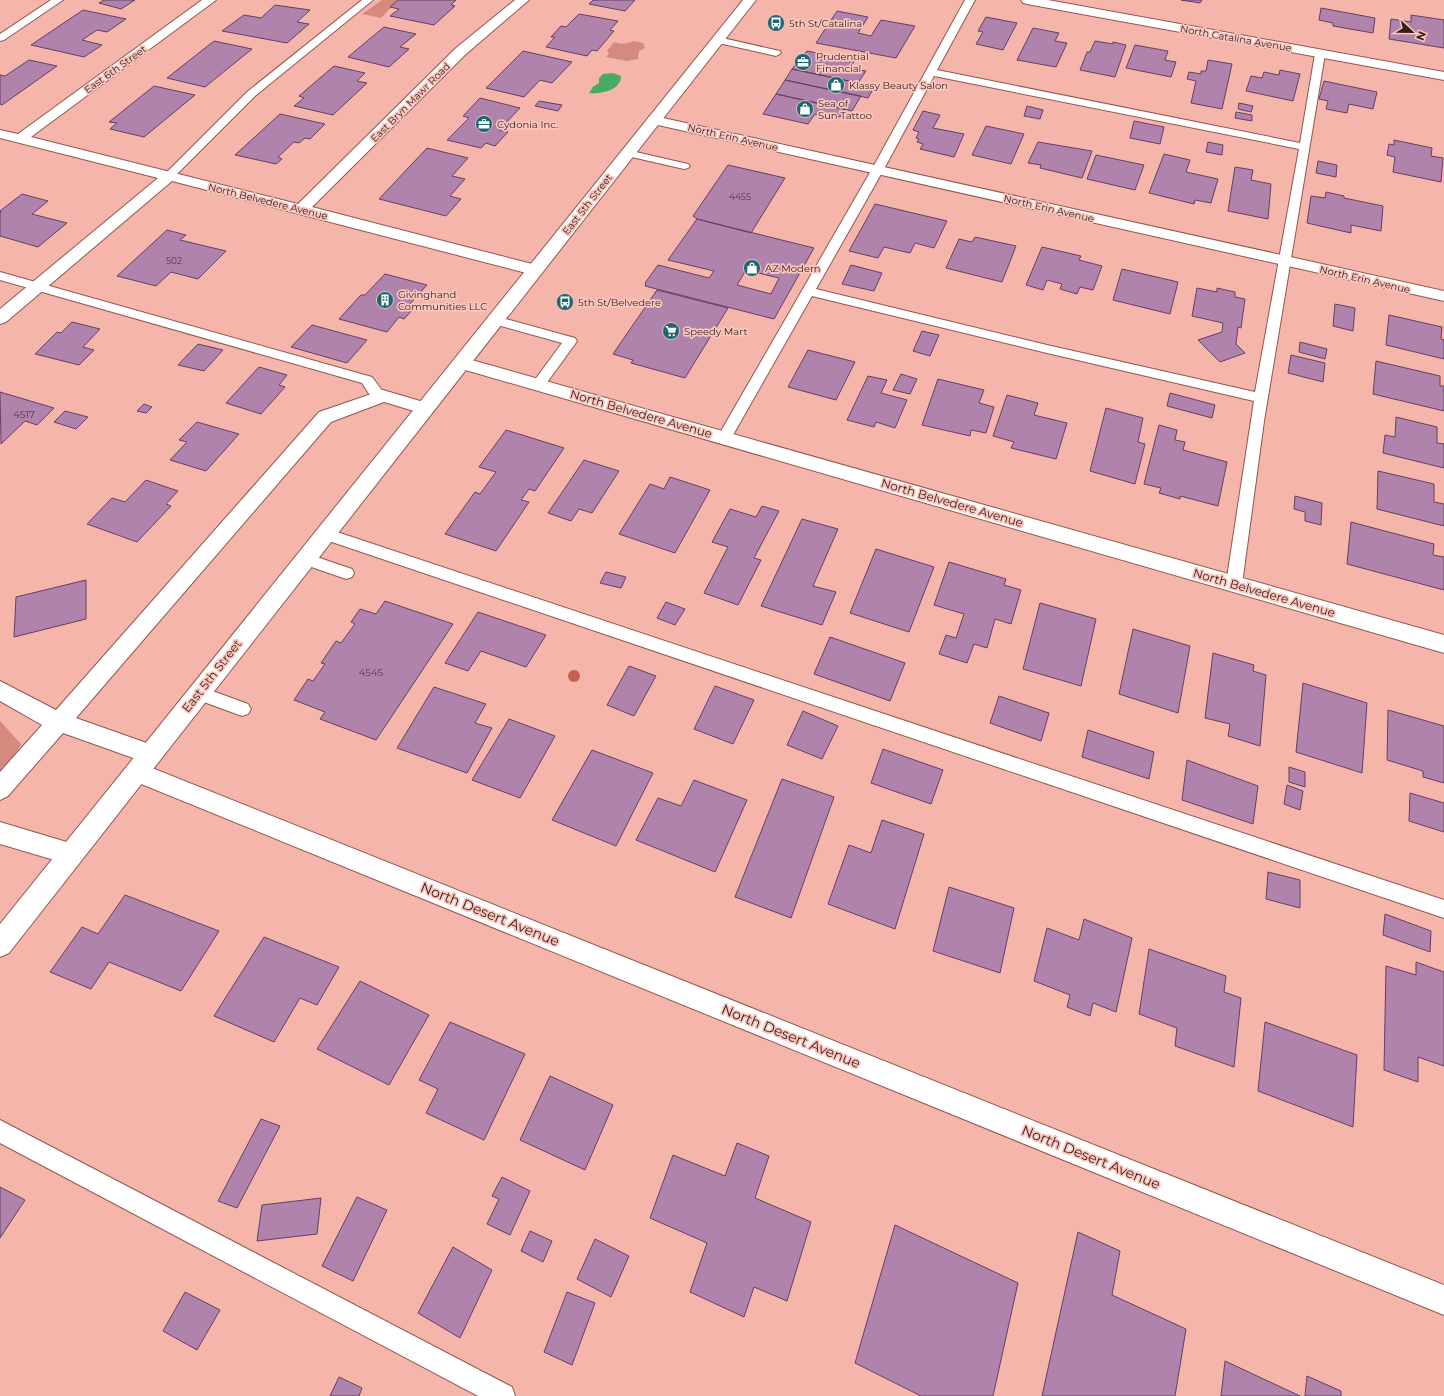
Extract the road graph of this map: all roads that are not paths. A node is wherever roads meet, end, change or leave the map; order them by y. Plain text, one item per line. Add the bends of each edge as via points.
1 (58, 0) edge
2 (210, 0) edge
3 (368, 0) edge
4 (523, 0) edge
5 (750, 0) edge
6 (970, 0) edge
7 (1027, 0) edge
8 (0, 38) edge
9 (718, 40) junction
10 (776, 53) dead end
11 (1320, 54) junction
12 (931, 72) junction
13 (1444, 76) edge
14 (654, 120) junction
15 (0, 134) edge
16 (20, 139) junction
17 (1304, 147) junction
18 (627, 153) junction
19 (684, 166) dead end
20 (878, 170) junction
21 (169, 176) junction
22 (301, 209) junction
23 (1284, 261) junction
24 (534, 270) junction
25 (0, 276) edge
26 (38, 287) junction
27 (808, 291) junction
28 (1444, 296) edge
29 (0, 318) edge
30 (495, 320) junction
31 (461, 363) junction
32 (538, 385) junction
33 (380, 397) junction
34 (1261, 398) junction
35 (424, 408) junction
36 (724, 438) junction
37 (325, 534) junction
38 (305, 559) junction
39 (346, 573) dead end
40 (1234, 584) junction
41 (1444, 644) edge
42 (0, 690) edge
43 (199, 693) junction
44 (242, 709) dead end
45 (58, 722) junction
46 (144, 763) junction
47 (0, 789) edge
48 (0, 833) edge
49 (71, 854) junction
50 (1444, 909) edge
51 (0, 944) edge
52 (0, 1131) edge
53 (1444, 1300) edge
54 (503, 1396) edge

1 - 8 lane
2 - 16 street, East 6th Street
3 - 21 lane via 251,94
4 - 22 street, East Bryn Mawr Road via 461,51
5 - 9 street, East 5th Street
6 - 12 lane
7 - 11 street, North Catalina Avenue
9 - 10 lane
9 - 14 street, East 5th Street
11 - 13 street, North Catalina Avenue
11 - 17 lane
12 - 17 lane
12 - 20 lane
14 - 18 street, East 5th Street
14 - 20 street, North Erin Avenue
15 - 16 street, North Belvedere Avenue
16 - 21 street, North Belvedere Avenue
17 - 23 lane
18 - 19 lane
18 - 24 street, East 5th Street
20 - 23 street, North Erin Avenue
20 - 27 lane
21 - 22 street, North Belvedere Avenue
21 - 26 street
22 - 24 street, North Belvedere Avenue
23 - 28 street, North Erin Avenue
23 - 34 lane
24 - 30 street, East 5th Street
25 - 26 lane
26 - 29 street
26 - 33 lane via 367,380
27 - 34 lane
27 - 36 lane
30 - 31 street, East 5th Street
30 - 32 lane via 570,341
31 - 32 street, North Belvedere Avenue
31 - 35 street, East 5th Street
32 - 36 street, North Belvedere Avenue
33 - 35 street
33 - 45 street via 325,417
34 - 40 lane
35 - 37 street, East 5th Street
36 - 40 street, North Belvedere Avenue
37 - 38 street, East 5th Street
37 - 50 lane
38 - 39 lane
38 - 43 street, East 5th Street
40 - 41 street, North Belvedere Avenue
42 - 45 street, North Desert Avenue
43 - 44 lane
43 - 46 street, East 5th Street
45 - 46 street, North Desert Avenue
45 - 47 street
46 - 49 street, East 5th Street
46 - 53 street, North Desert Avenue
48 - 49 street
49 - 51 street, East 5th Street
52 - 54 lane

